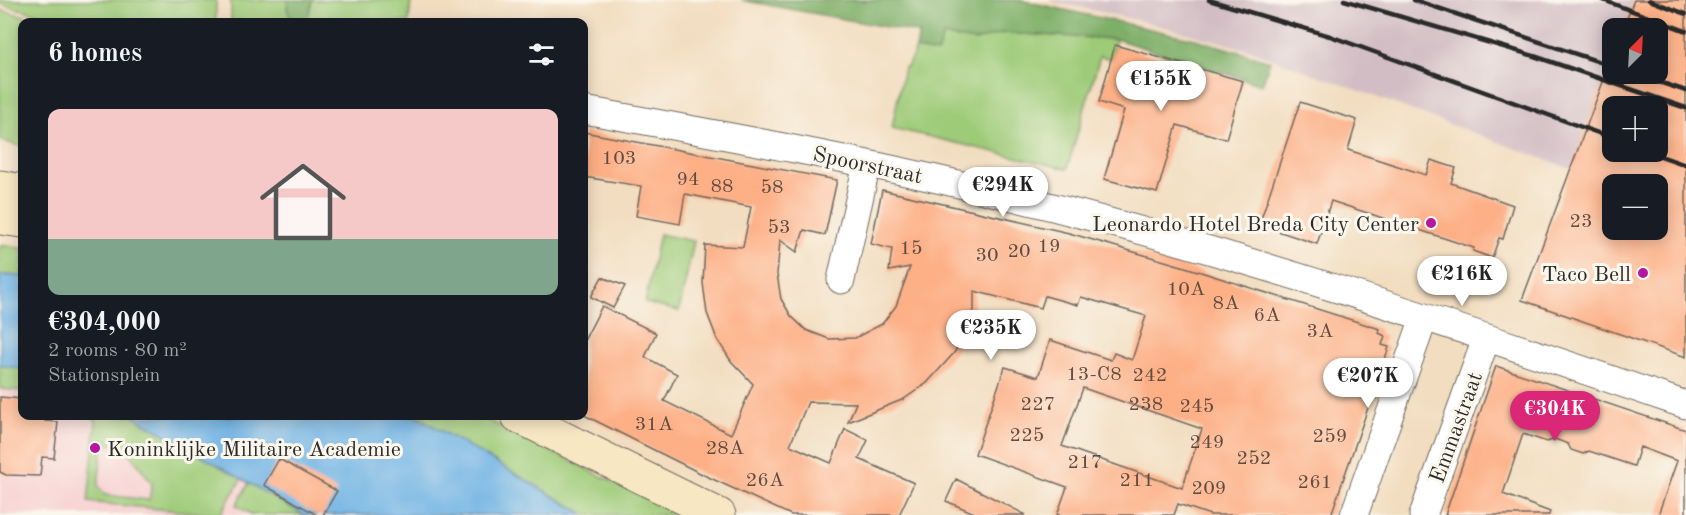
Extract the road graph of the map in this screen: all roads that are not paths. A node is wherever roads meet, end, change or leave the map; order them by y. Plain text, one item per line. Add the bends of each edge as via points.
1 (588, 111) edge
2 (867, 164) junction
3 (0, 188) edge
4 (18, 190) edge
5 (0, 218) edge
6 (18, 220) edge
7 (841, 280) dead end
8 (1424, 318) junction
9 (1486, 339) junction
10 (1686, 405) edge
11 (526, 420) edge
12 (719, 515) edge
13 (1354, 515) edge
14 (1423, 515) edge

1 - 2 street, Spoorstraat
2 - 7 street
2 - 8 street, Spoorstraat via 1002,194 1148,233
3 - 4 street
5 - 6 street
8 - 9 street, Spoorstraat
8 - 13 street
9 - 10 street, Spoorstraat
9 - 14 street, Emmastraat
11 - 12 street

